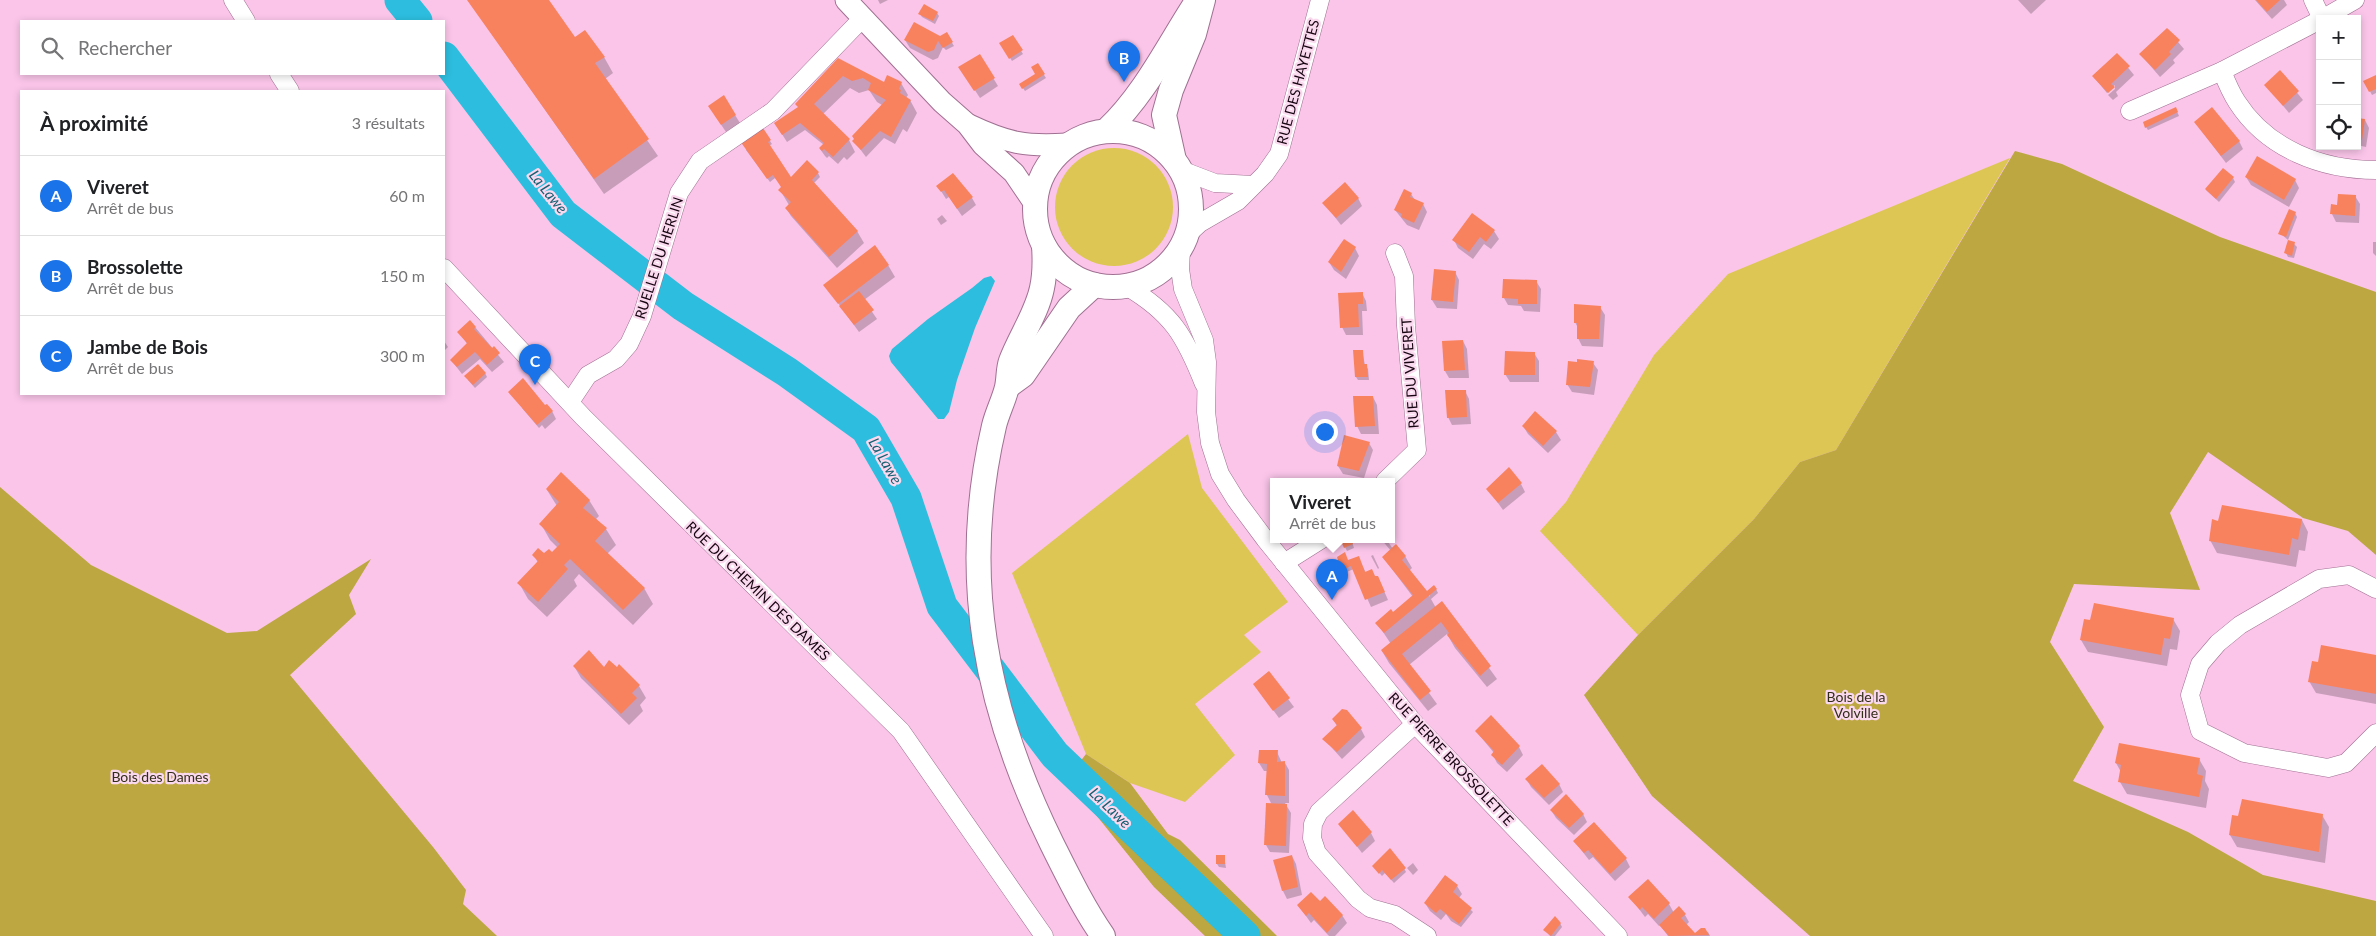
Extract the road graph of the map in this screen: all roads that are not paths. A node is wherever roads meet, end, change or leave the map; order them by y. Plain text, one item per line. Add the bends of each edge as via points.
1 (233, 0) edge
2 (846, 0) edge
3 (1197, 0) edge
4 (1203, 0) edge
5 (1320, 0) edge
6 (2313, 0) edge
7 (2356, 0) edge
8 (2319, 15) edge
9 (2328, 15) edge
10 (865, 19) junction
11 (245, 20) edge
12 (2316, 22) edge
13 (2222, 71) junction
14 (280, 75) edge
15 (289, 90) edge
16 (2130, 111) dead end
17 (967, 124) junction
18 (1107, 130) junction
19 (1067, 144) junction
20 (1178, 165) junction
21 (2376, 170) edge
22 (1253, 184) junction
23 (1035, 204) junction
24 (1184, 242) junction
25 (1044, 246) junction
26 (1395, 253) dead end
27 (445, 269) edge
28 (1094, 285) junction
29 (1126, 286) junction
30 (1008, 386) junction
31 (1206, 390) junction
32 (570, 402) junction
33 (1388, 478) edge
34 (1316, 543) edge
35 (1284, 563) junction
36 (2376, 589) edge
37 (1415, 724) junction
38 (2376, 733) edge
39 (1044, 936) edge
40 (1103, 936) edge
41 (1427, 936) edge
42 (1618, 936) edge

1 - 11 street
2 - 10 street
3 - 18 main road via 1156,69
4 - 20 main road via 1164,115
5 - 22 street, RUE DES HAYETTES via 1279,154 1265,174
6 - 8 street
7 - 9 street
10 - 17 street via 942,102
10 - 32 street, RUELLE DU HERLIN via 773,111 700,161 679,193 642,316 628,344 616,359 588,375
12 - 13 street
13 - 16 street
13 - 21 street via 2237,102 2261,131 2289,150 2320,162 2355,170
14 - 15 street
17 - 19 street via 990,135 1025,145
17 - 23 street via 983,145 1018,177
18 - 19 main road via 1086,134
18 - 20 main road via 1145,136 1161,146
19 - 23 main road via 1045,170
20 - 22 street via 1216,183
20 - 24 main road via 1188,185 1191,202 1191,219
22 - 24 street, RUE DES HAYETTES via 1238,201 1200,223
23 - 25 main road via 1036,226
24 - 29 main road via 1163,269
24 - 31 street, RUE PIERRE BROSSOLETTE via 1180,269 1183,289 1204,340
25 - 28 main road via 1065,271
25 - 30 main road via 1042,289 1010,363
26 - 33 street, RUE DU VIVERET via 1404,276 1417,450
27 - 32 street, RUE DU CHEMIN DES DAMES
28 - 29 main road
28 - 30 main road via 1069,308 1023,374
29 - 31 street, RUE PIERRE BROSSOLETTE via 1156,306 1176,326 1190,349
30 - 40 main road via 995,424 984,484 977,554 980,614 994,691 1020,774 1083,907
31 - 35 street, RUE PIERRE BROSSOLETTE via 1210,443 1220,474
32 - 39 street, RUE DU CHEMIN DES DAMES via 901,732
34 - 35 street
35 - 37 street, RUE PIERRE BROSSOLETTE
36 - 38 street via 2349,575 2320,579 2240,625 2218,642 2200,664 2190,696 2200,731 2244,753 2328,768 2346,763
37 - 41 street via 1319,812 1313,824 1312,838 1317,853 1358,899 1370,908 1395,915
37 - 42 street, RUE PIERRE BROSSOLETTE

